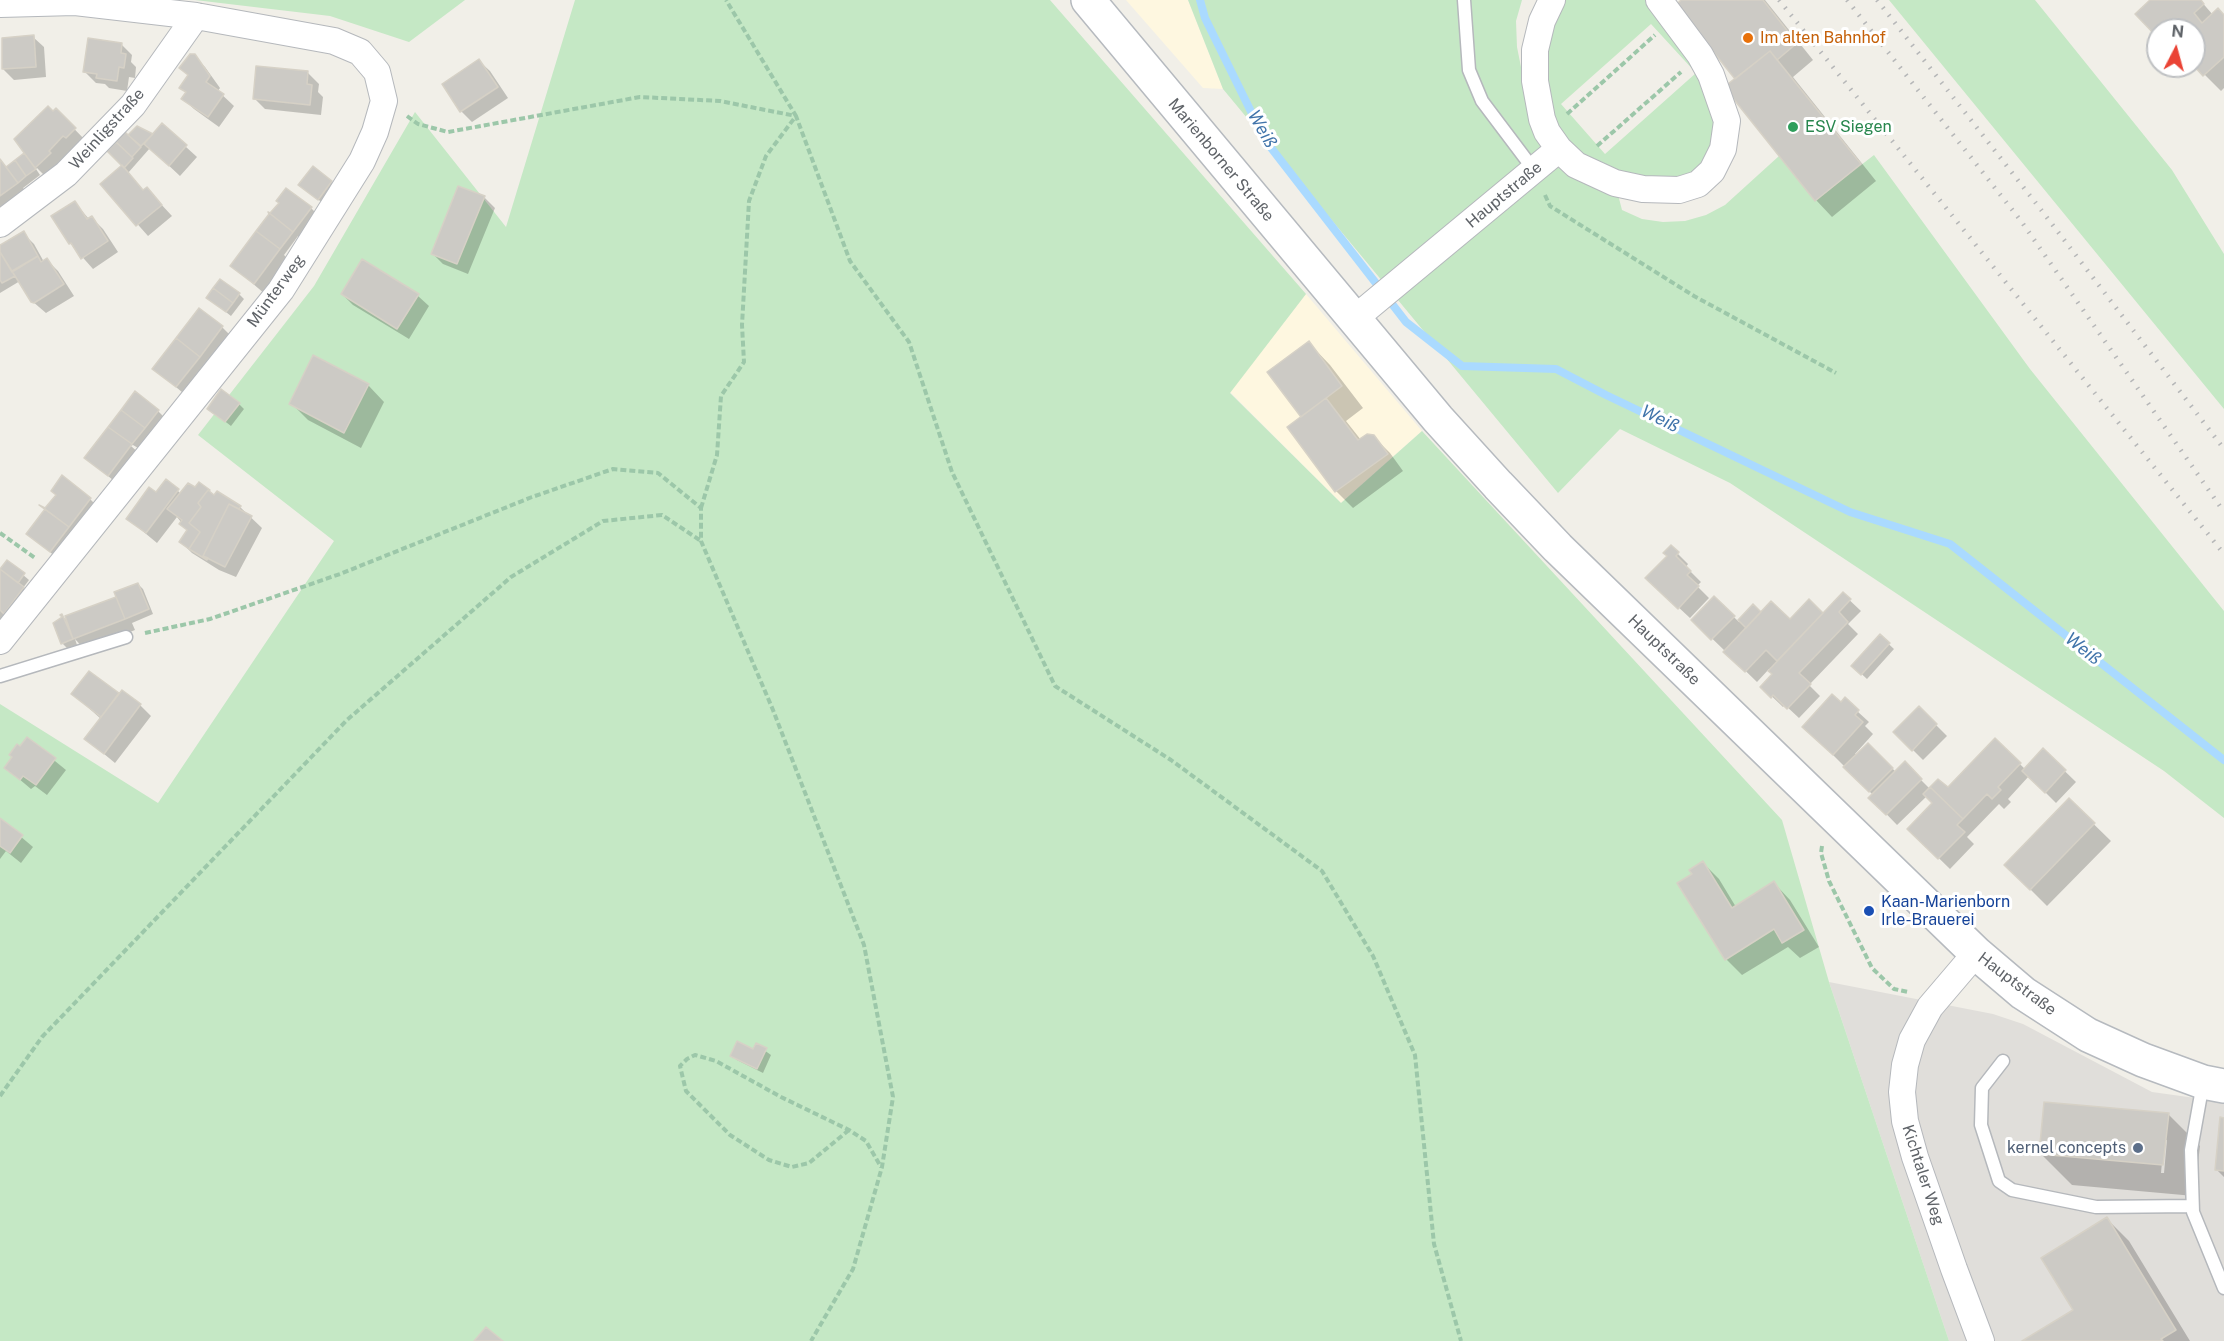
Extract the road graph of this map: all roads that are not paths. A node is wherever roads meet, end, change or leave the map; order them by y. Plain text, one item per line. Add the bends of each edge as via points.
1 (1088, 0) edge
2 (1464, 0) edge
3 (1552, 0) edge
4 (0, 4) edge
5 (1667, 9) edge
6 (196, 16) junction
7 (1559, 149) junction
8 (1534, 170) junction
9 (0, 224) edge
10 (1364, 311) junction
11 (126, 637) road end
12 (0, 641) edge
13 (0, 676) edge
14 (1976, 953) junction
15 (2003, 1061) dead end
16 (2214, 1084) edge
17 (2192, 1206) junction
18 (2224, 1288) edge
19 (1981, 1341) edge

1 - 10 main road, Marienborner Straße
2 - 8 lane via 1469,70 1482,101
3 - 7 street via 1535,50 1535,81 1542,119
4 - 6 street via 75,2
5 - 7 street via 1700,55 1727,121 1723,149 1712,171 1698,184 1679,190 1643,189 1614,183 1576,165
6 - 9 street, Weinligstraße via 133,105 66,174
6 - 12 street, Münterweg via 334,41 360,52 377,72 384,100 375,132 362,161 280,290
7 - 8 street, Hauptstraße
8 - 10 street, Hauptstraße
10 - 14 main road, Hauptstraße via 1438,419 1558,548
11 - 13 lane
14 - 16 main road, Hauptstraße via 2023,993 2088,1035 2143,1060
14 - 19 street, Kichtaler Weg via 1930,1007 1912,1040 1902,1092 1905,1120
15 - 17 lane via 1982,1088 1981,1125 1999,1180 2012,1190 2096,1207
16 - 17 lane via 2191,1150
17 - 18 lane

